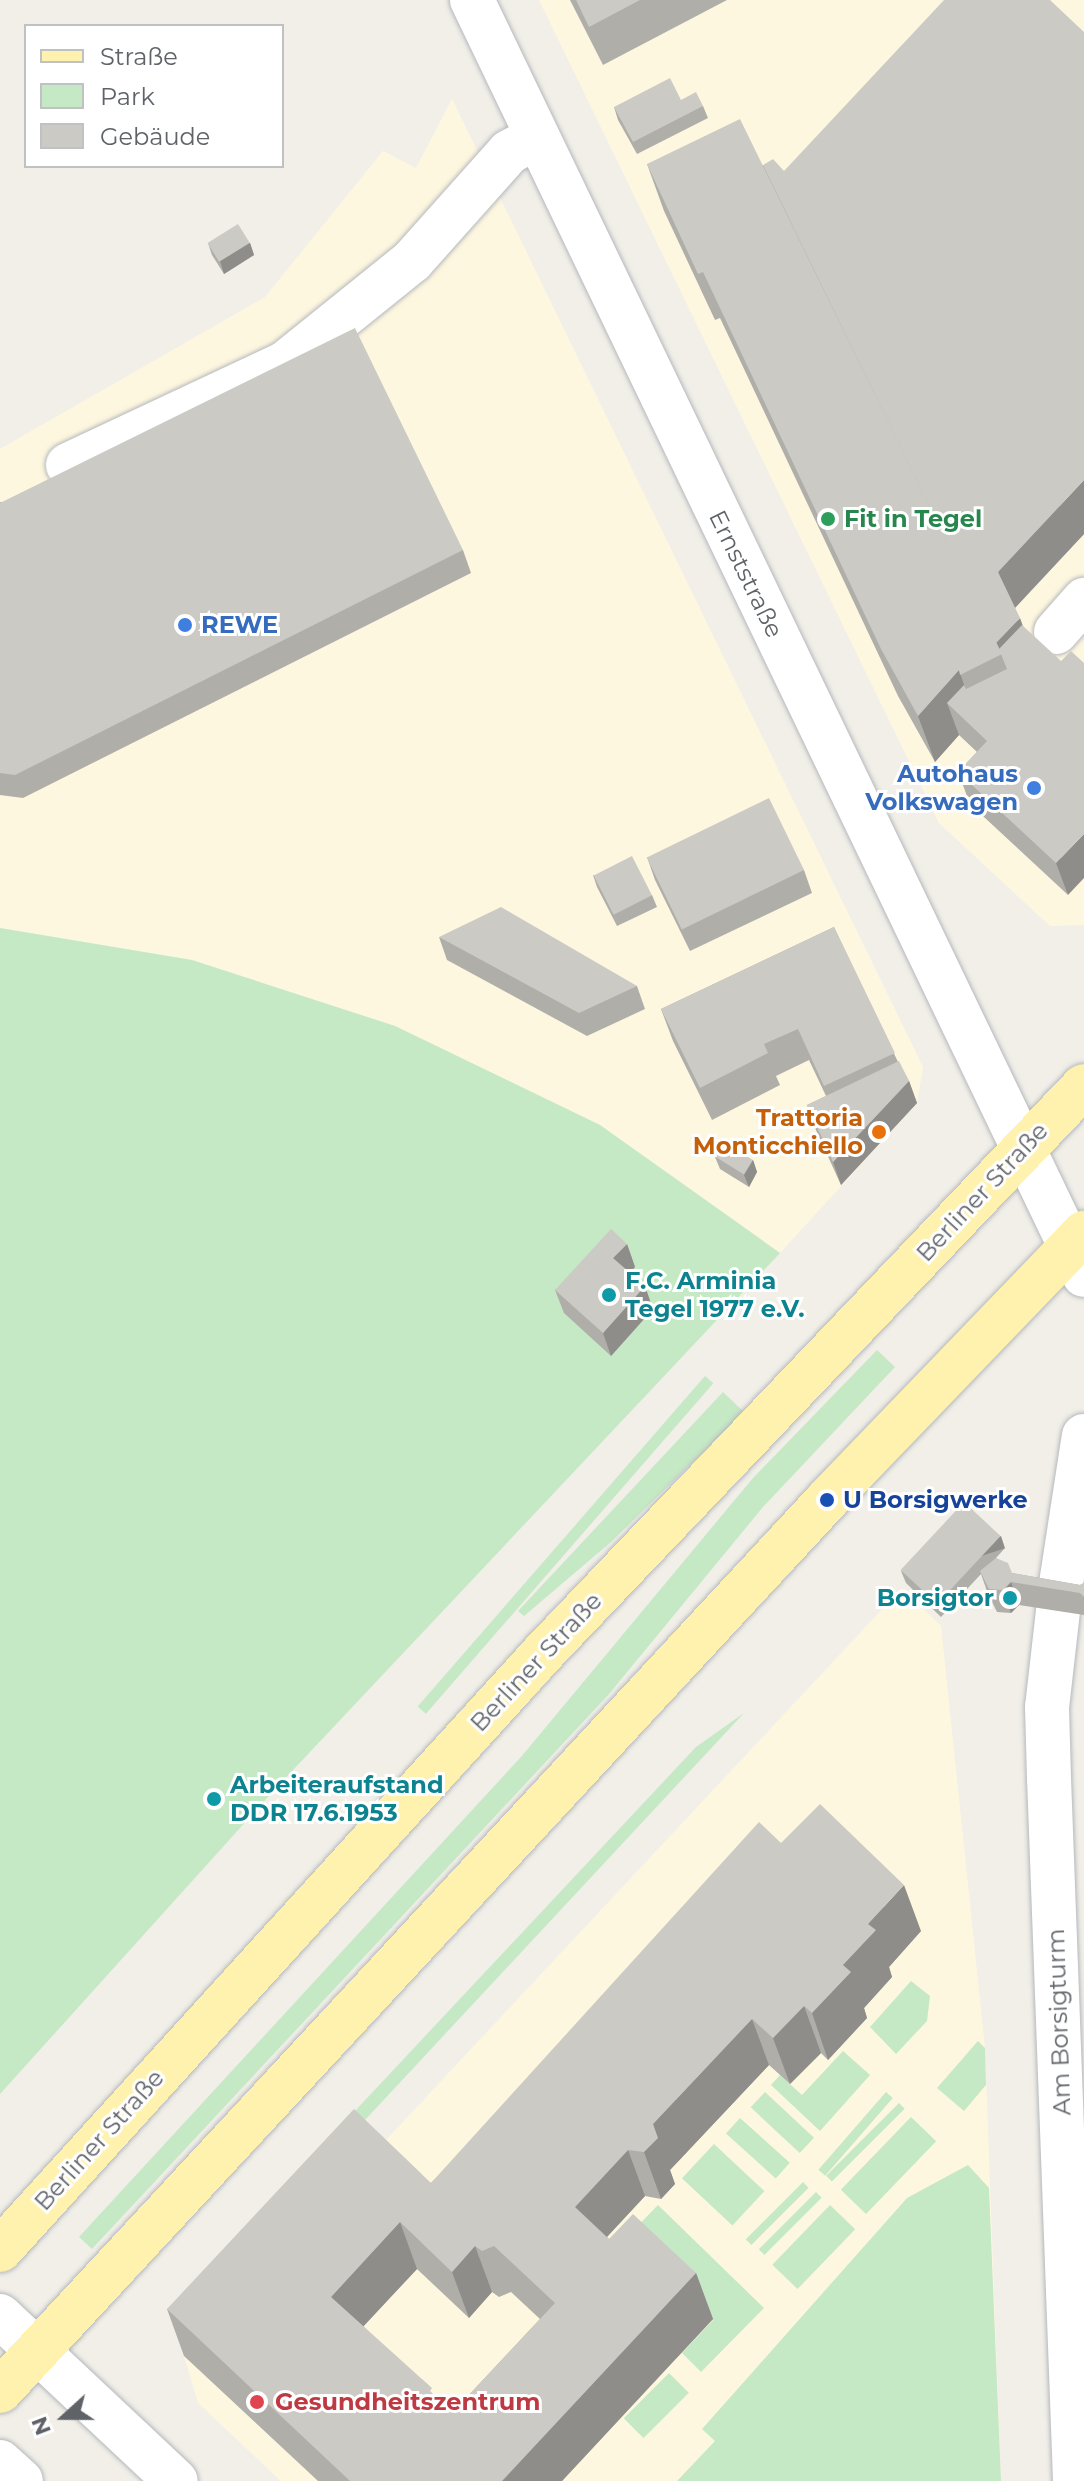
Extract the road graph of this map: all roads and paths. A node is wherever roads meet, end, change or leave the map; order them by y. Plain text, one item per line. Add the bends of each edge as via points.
1 (472, 0) edge
2 (537, 137) junction
3 (68, 465) dead end
4 (1084, 1086) edge
5 (1022, 1148) junction
6 (1079, 1252) edge
7 (1084, 1439) edge
8 (1070, 1964) edge
9 (0, 2250) edge
10 (0, 2316) edge
11 (37, 2350) junction
12 (0, 2391) edge
13 (0, 2462) edge
14 (21, 2481) edge
15 (176, 2481) edge
16 (1075, 2481) edge

1 - 2 street, Ernststraße
2 - 3 street via 509,152 412,261 284,364
2 - 5 street, Ernststraße
4 - 5 main road, Berliner Straße
5 - 6 street
5 - 9 main road, Berliner Straße via 533,1664
6 - 11 main road via 827,1500
7 - 8 street, Am Borsigturm via 1047,1707
8 - 16 street, Am Borsigturm
10 - 11 street
11 - 12 main road
11 - 15 street
13 - 14 street

